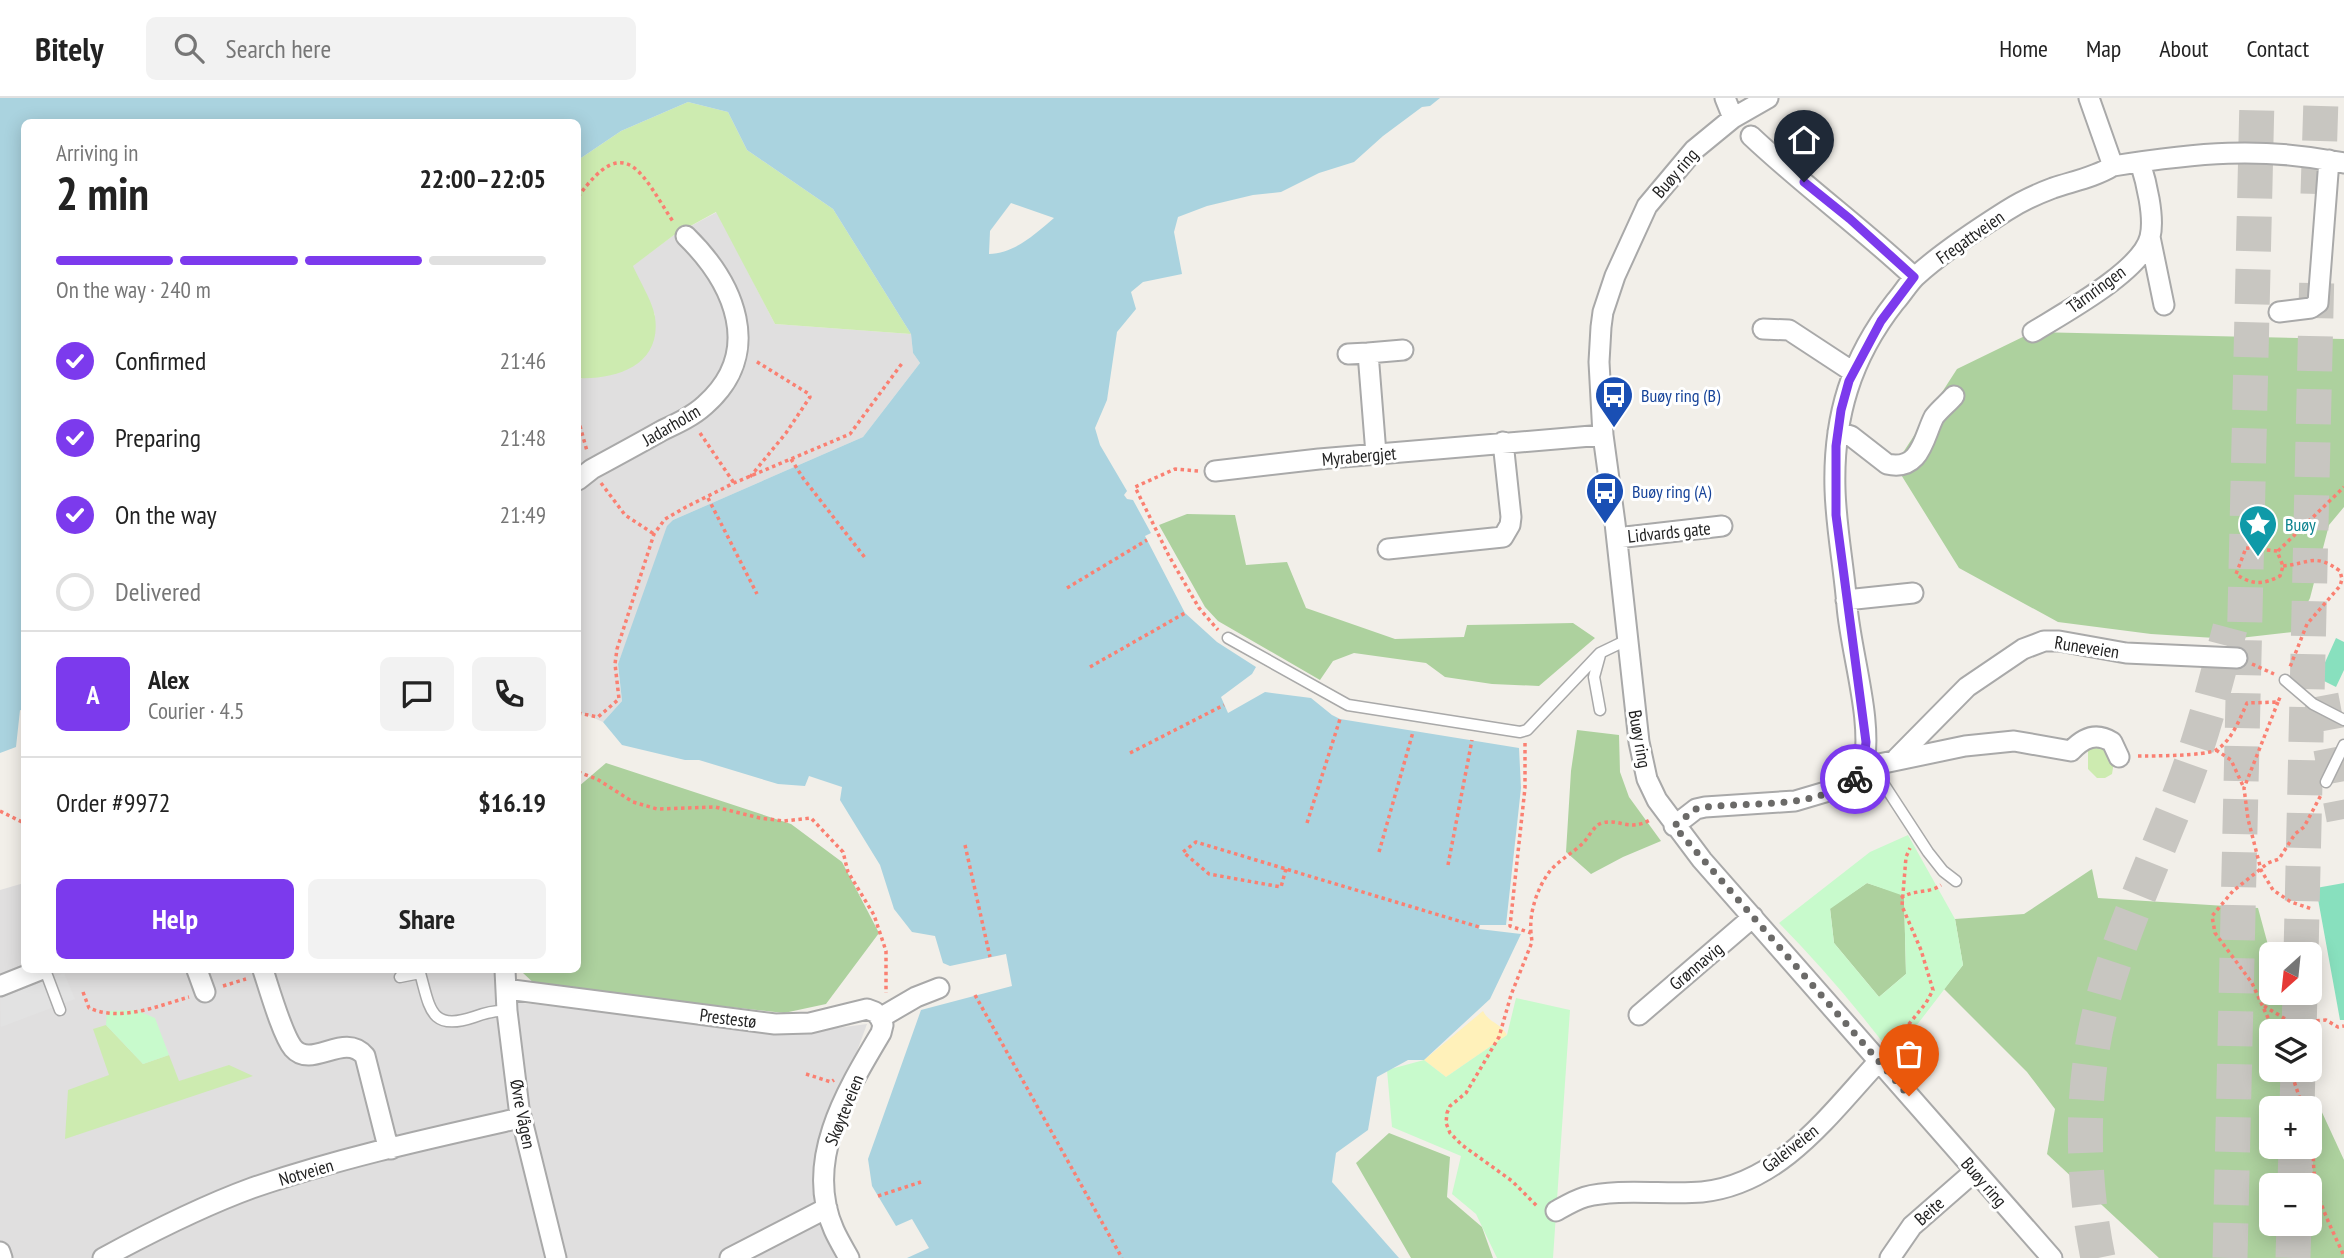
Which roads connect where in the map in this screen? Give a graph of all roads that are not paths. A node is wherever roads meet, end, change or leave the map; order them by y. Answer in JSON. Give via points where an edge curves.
{"nodes":[{"id":1,"x":1725,"y":98,"type":"edge"},
{"id":2,"x":1768,"y":98,"type":"edge"},
{"id":3,"x":2089,"y":98,"type":"edge"},
{"id":4,"x":1733,"y":118,"type":"junction"},
{"id":5,"x":1751,"y":136,"type":"dead end"},
{"id":6,"x":2140,"y":162,"type":"junction"},
{"id":7,"x":2337,"y":162,"type":"edge"},
{"id":8,"x":2113,"y":166,"type":"junction"},
{"id":9,"x":686,"y":236,"type":"road end"},
{"id":10,"x":2150,"y":237,"type":"junction"},
{"id":11,"x":1914,"y":277,"type":"junction"},
{"id":12,"x":2164,"y":305,"type":"dead end"},
{"id":13,"x":2279,"y":312,"type":"dead end"},
{"id":14,"x":1763,"y":329,"type":"dead end"},
{"id":15,"x":2033,"y":332,"type":"dead end"},
{"id":16,"x":1404,"y":350,"type":"dead end"},
{"id":17,"x":1853,"y":372,"type":"junction"},
{"id":18,"x":1954,"y":396,"type":"dead end"},
{"id":19,"x":1838,"y":432,"type":"junction"},
{"id":20,"x":1603,"y":435,"type":"junction"},
{"id":21,"x":1503,"y":442,"type":"junction"},
{"id":22,"x":1376,"y":454,"type":"junction"},
{"id":23,"x":1215,"y":471,"type":"road end"},
{"id":24,"x":581,"y":478,"type":"edge"},
{"id":25,"x":1722,"y":526,"type":"dead end"},
{"id":26,"x":1617,"y":538,"type":"junction"},
{"id":27,"x":1388,"y":549,"type":"dead end"},
{"id":28,"x":1913,"y":593,"type":"dead end"},
{"id":29,"x":1846,"y":600,"type":"junction"},
{"id":30,"x":1228,"y":638,"type":"road end"},
{"id":31,"x":1627,"y":640,"type":"junction"},
{"id":32,"x":1600,"y":653,"type":"junction"},
{"id":33,"x":2237,"y":658,"type":"road end"},
{"id":34,"x":2285,"y":680,"type":"road end"},
{"id":35,"x":1600,"y":710,"type":"dead end"},
{"id":36,"x":2344,"y":720,"type":"edge"},
{"id":37,"x":2344,"y":745,"type":"edge"},
{"id":38,"x":2119,"y":757,"type":"road end"},
{"id":39,"x":1897,"y":758,"type":"junction"},
{"id":40,"x":1863,"y":769,"type":"junction"},
{"id":41,"x":2326,"y":782,"type":"road end"},
{"id":42,"x":1674,"y":826,"type":"junction"},
{"id":43,"x":1956,"y":881,"type":"dead end"},
{"id":44,"x":1753,"y":917,"type":"junction"},
{"id":45,"x":35,"y":973,"type":"edge"},
{"id":46,"x":44,"y":973,"type":"edge"},
{"id":47,"x":198,"y":973,"type":"edge"},
{"id":48,"x":264,"y":973,"type":"edge"},
{"id":49,"x":416,"y":973,"type":"edge"},
{"id":50,"x":420,"y":973,"type":"edge"},
{"id":51,"x":400,"y":977,"type":"dead end"},
{"id":52,"x":506,"y":979,"type":"edge"},
{"id":53,"x":0,"y":986,"type":"edge"},
{"id":54,"x":939,"y":988,"type":"dead end"},
{"id":55,"x":205,"y":992,"type":"road end"},
{"id":56,"x":60,"y":1010,"type":"dead end"},
{"id":57,"x":507,"y":1011,"type":"junction"},
{"id":58,"x":1639,"y":1015,"type":"dead end"},
{"id":59,"x":880,"y":1018,"type":"junction"},
{"id":60,"x":1878,"y":1062,"type":"junction"},
{"id":61,"x":520,"y":1118,"type":"junction"},
{"id":62,"x":391,"y":1149,"type":"junction"},
{"id":63,"x":1975,"y":1171,"type":"junction"},
{"id":64,"x":827,"y":1208,"type":"junction"},
{"id":65,"x":1556,"y":1211,"type":"road end"},
{"id":66,"x":0,"y":1252,"type":"edge"},
{"id":67,"x":553,"y":1257,"type":"edge"},
{"id":68,"x":2,"y":1258,"type":"edge"},
{"id":69,"x":103,"y":1258,"type":"edge"},
{"id":70,"x":730,"y":1258,"type":"edge"},
{"id":71,"x":849,"y":1258,"type":"edge"},
{"id":72,"x":1890,"y":1258,"type":"edge"},
{"id":73,"x":2052,"y":1258,"type":"edge"}],
"edges":[{"from":1,"to":4,"type":"street"},
{"from":2,"to":4,"type":"street","name":"Buøy ring"},
{"from":3,"to":8,"type":"street"},
{"from":4,"to":20,"type":"street","name":"Buøy ring","via":[[1694,149],[1671,175],[1647,206],[1624,253],[1601,327]]},
{"from":5,"to":11,"type":"street"},
{"from":6,"to":7,"type":"street","name":"Fregattveien","via":[[2245,151]]},
{"from":6,"to":8,"type":"street","name":"Fregattveien"},
{"from":6,"to":10,"type":"street"},
{"from":7,"to":13,"type":"street","name":"Fregattveien","via":[[2318,303]]},
{"from":8,"to":11,"type":"street","name":"Fregattveien","via":[[2007,210]]},
{"from":9,"to":24,"type":"street","name":"Jadarholm","via":[[711,266],[733,305],[739,329],[727,378],[705,406]]},
{"from":10,"to":12,"type":"street"},
{"from":10,"to":15,"type":"street","name":"Tårnringen","via":[[2135,260],[2108,283]]},
{"from":11,"to":17,"type":"street","name":"Fregattveien","via":[[1881,321]]},
{"from":14,"to":17,"type":"street","via":[[1790,330]]},
{"from":16,"to":22,"type":"street","via":[[1358,354]]},
{"from":17,"to":19,"type":"street","name":"Fregattveien"},
{"from":18,"to":19,"type":"street","via":[[1935,417],[1924,446],[1900,464],[1887,464],[1851,436]]},
{"from":19,"to":29,"type":"street","name":"Fregattveien","via":[[1835,491]]},
{"from":20,"to":21,"type":"street","name":"Myrabergjet"},
{"from":20,"to":26,"type":"street","name":"Buøy ring"},
{"from":21,"to":22,"type":"street","name":"Myrabergjet"},
{"from":21,"to":27,"type":"street","via":[[1511,517],[1503,537]]},
{"from":22,"to":23,"type":"street","name":"Myrabergjet"},
{"from":25,"to":26,"type":"street","name":"Lidvards gate"},
{"from":26,"to":31,"type":"street","name":"Buøy ring"},
{"from":28,"to":29,"type":"street"},
{"from":29,"to":40,"type":"street","name":"Fregattveien","via":[[1865,731]]},
{"from":30,"to":32,"type":"lane","via":[[1349,705],[1507,732],[1527,730]]},
{"from":31,"to":32,"type":"lane"},
{"from":31,"to":42,"type":"street","name":"Buøy ring","via":[[1647,779]]},
{"from":32,"to":35,"type":"lane","via":[[1594,677]]},
{"from":33,"to":39,"type":"street","name":"Runeveien","via":[[2126,653],[2044,640],[1967,687]]},
{"from":34,"to":36,"type":"lane","via":[[2313,704]]},
{"from":37,"to":41,"type":"lane"},
{"from":38,"to":39,"type":"street","name":"Runeveien","via":[[2112,742],[2091,736],[2071,751],[2014,741]]},
{"from":39,"to":40,"type":"street","name":"Runeveien"},
{"from":40,"to":42,"type":"street","name":"Runeveien","via":[[1854,781],[1809,798],[1705,807]]},
{"from":40,"to":43,"type":"lane","via":[[1883,783],[1943,871]]},
{"from":42,"to":44,"type":"street","name":"Buøy ring"},
{"from":44,"to":58,"type":"street","name":"Grønnavig"},
{"from":44,"to":60,"type":"street","name":"Buøy ring"},
{"from":45,"to":53,"type":"street"},
{"from":46,"to":56,"type":"lane"},
{"from":47,"to":55,"type":"street"},
{"from":48,"to":62,"type":"street","via":[[294,1049],[312,1056],[350,1047],[365,1056]]},
{"from":49,"to":51,"type":"lane"},
{"from":50,"to":57,"type":"lane","via":[[429,1005],[440,1020],[451,1023]]},
{"from":52,"to":57,"type":"street","name":"Øvre Vågen"},
{"from":52,"to":59,"type":"street","name":"Prestestø","via":[[775,1024],[810,1023],[867,1009]]},
{"from":54,"to":59,"type":"street"},
{"from":57,"to":61,"type":"street","name":"Øvre Vågen"},
{"from":59,"to":64,"type":"street","name":"Skøyteveien","via":[[881,1033],[836,1118],[826,1154]]},
{"from":60,"to":63,"type":"street","name":"Buøy ring"},
{"from":60,"to":65,"type":"street","name":"Galeiveien","via":[[1800,1145],[1773,1166],[1731,1187],[1587,1197]]},
{"from":61,"to":62,"type":"street","name":"Notveien"},
{"from":61,"to":67,"type":"street","name":"Øvre Vågen"},
{"from":62,"to":69,"type":"street","name":"Notveien","via":[[228,1197]]},
{"from":63,"to":72,"type":"street","name":"Beite","via":[[1912,1226]]},
{"from":63,"to":73,"type":"street","name":"Buøy ring"},
{"from":64,"to":70,"type":"street"},
{"from":64,"to":71,"type":"street","name":"Skøyteveien"},
{"from":66,"to":68,"type":"street"}]}
